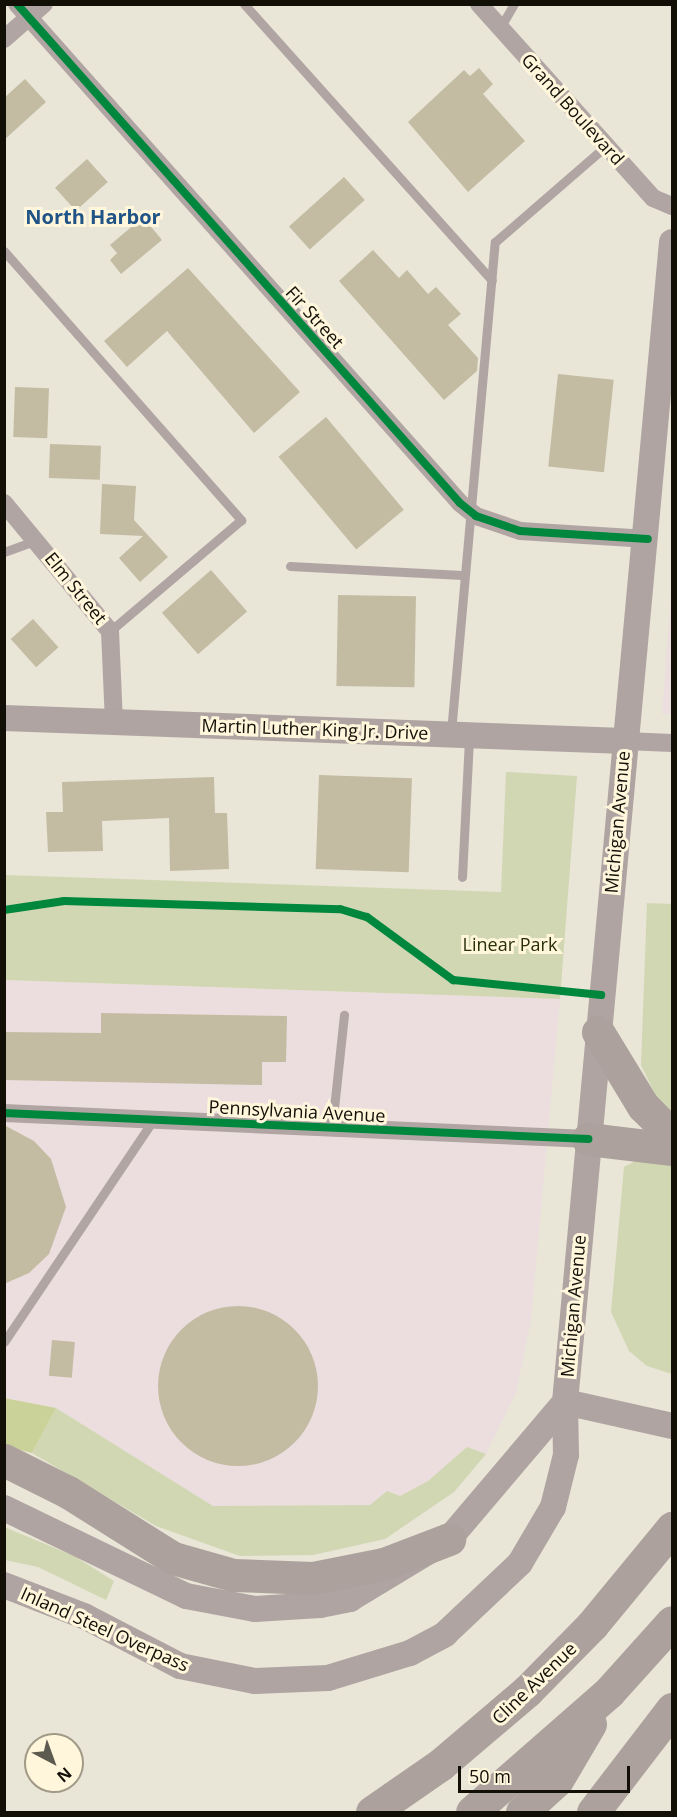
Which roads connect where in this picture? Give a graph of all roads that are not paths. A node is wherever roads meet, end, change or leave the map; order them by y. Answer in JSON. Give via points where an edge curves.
{"nodes":[{"id":1,"x":44,"y":4,"type":"edge"},
{"id":2,"x":244,"y":4,"type":"edge"},
{"id":3,"x":479,"y":4,"type":"edge"},
{"id":4,"x":514,"y":4,"type":"edge"},
{"id":5,"x":23,"y":11,"type":"edge"},
{"id":6,"x":500,"y":28,"type":"junction"},
{"id":7,"x":4,"y":39,"type":"edge"},
{"id":8,"x":606,"y":146,"type":"junction"},
{"id":9,"x":672,"y":206,"type":"edge"},
{"id":10,"x":672,"y":242,"type":"edge"},
{"id":11,"x":4,"y":251,"type":"edge"},
{"id":12,"x":492,"y":280,"type":"junction"},
{"id":13,"x":4,"y":503,"type":"edge"},
{"id":14,"x":472,"y":513,"type":"junction"},
{"id":15,"x":648,"y":539,"type":"junction"},
{"id":16,"x":37,"y":540,"type":"junction"},
{"id":17,"x":4,"y":552,"type":"edge"},
{"id":18,"x":290,"y":566,"type":"dead end"},
{"id":19,"x":462,"y":575,"type":"junction"},
{"id":20,"x":110,"y":631,"type":"junction"},
{"id":21,"x":4,"y":718,"type":"edge"},
{"id":22,"x":114,"y":724,"type":"junction"},
{"id":23,"x":460,"y":734,"type":"junction"},
{"id":24,"x":625,"y":741,"type":"junction"},
{"id":25,"x":672,"y":743,"type":"edge"},
{"id":26,"x":462,"y":878,"type":"dead end"},
{"id":27,"x":344,"y":1015,"type":"dead end"},
{"id":28,"x":598,"y":1032,"type":"junction"},
{"id":29,"x":4,"y":1113,"type":"edge"},
{"id":30,"x":154,"y":1119,"type":"junction"},
{"id":31,"x":332,"y":1127,"type":"junction"},
{"id":32,"x":672,"y":1136,"type":"edge"},
{"id":33,"x":588,"y":1139,"type":"junction"},
{"id":34,"x":672,"y":1149,"type":"edge"},
{"id":35,"x":4,"y":1341,"type":"edge"},
{"id":36,"x":565,"y":1402,"type":"junction"},
{"id":37,"x":672,"y":1426,"type":"edge"},
{"id":38,"x":4,"y":1460,"type":"edge"},
{"id":39,"x":4,"y":1508,"type":"edge"},
{"id":40,"x":671,"y":1530,"type":"edge"},
{"id":41,"x":449,"y":1539,"type":"junction"},
{"id":42,"x":4,"y":1585,"type":"edge"},
{"id":43,"x":672,"y":1622,"type":"edge"},
{"id":44,"x":609,"y":1692,"type":"junction"},
{"id":45,"x":672,"y":1709,"type":"edge"},
{"id":46,"x":372,"y":1812,"type":"edge"},
{"id":47,"x":472,"y":1812,"type":"edge"},
{"id":48,"x":522,"y":1812,"type":"edge"},
{"id":49,"x":593,"y":1812,"type":"edge"}],
"edges":[{"from":1,"to":5,"type":"street"},
{"from":2,"to":12,"type":"lane"},
{"from":3,"to":6,"type":"street","name":"Grand Boulevard"},
{"from":4,"to":6,"type":"lane"},
{"from":5,"to":7,"type":"street"},
{"from":5,"to":14,"type":"street","name":"Fir Street"},
{"from":6,"to":8,"type":"street","name":"Grand Boulevard"},
{"from":8,"to":9,"type":"street","name":"Grand Boulevard","via":[[653,198]]},
{"from":8,"to":12,"type":"lane","via":[[495,242]]},
{"from":10,"to":15,"type":"main road","name":"Michigan Avenue"},
{"from":11,"to":20,"type":"lane","via":[[241,520]]},
{"from":12,"to":14,"type":"lane"},
{"from":13,"to":16,"type":"street","name":"Elm Street"},
{"from":14,"to":15,"type":"street","name":"Fir Street","via":[[520,531]]},
{"from":14,"to":19,"type":"lane"},
{"from":15,"to":24,"type":"main road","name":"Michigan Avenue"},
{"from":16,"to":17,"type":"lane"},
{"from":16,"to":20,"type":"street","name":"Elm Street"},
{"from":18,"to":19,"type":"lane"},
{"from":19,"to":23,"type":"lane"},
{"from":20,"to":22,"type":"street","name":"Elm Street"},
{"from":21,"to":22,"type":"main road","name":"Martin Luther King Jr. Drive"},
{"from":22,"to":23,"type":"main road","name":"Martin Luther King Jr. Drive"},
{"from":23,"to":24,"type":"main road","name":"Martin Luther King Jr. Drive"},
{"from":23,"to":26,"type":"lane"},
{"from":24,"to":25,"type":"street"},
{"from":24,"to":28,"type":"main road","name":"Michigan Avenue"},
{"from":27,"to":31,"type":"lane"},
{"from":28,"to":32,"type":"highway","via":[[643,1106]]},
{"from":28,"to":33,"type":"main road","name":"Michigan Avenue"},
{"from":29,"to":30,"type":"street","name":"Pennsylvania Avenue"},
{"from":30,"to":31,"type":"street","name":"Pennsylvania Avenue"},
{"from":30,"to":35,"type":"lane"},
{"from":31,"to":33,"type":"street","name":"Pennsylvania Avenue"},
{"from":33,"to":34,"type":"highway"},
{"from":33,"to":36,"type":"main road","name":"Michigan Avenue"},
{"from":36,"to":37,"type":"main road"},
{"from":36,"to":41,"type":"main road"},
{"from":36,"to":42,"type":"main road","name":"Inland Steel Overpass","via":[[566,1455],[553,1507],[520,1563],[445,1634],[369,1668],[296,1682],[223,1677],[180,1666],[84,1616]]},
{"from":38,"to":41,"type":"highway","via":[[68,1492],[172,1558],[233,1575],[313,1578],[384,1564]]},
{"from":39,"to":41,"type":"main road","via":[[39,1521],[145,1580],[186,1596],[255,1609],[350,1599]]},
{"from":40,"to":46,"type":"highway","name":"Cline Avenue","via":[[592,1625],[526,1691],[440,1765]]},
{"from":43,"to":44,"type":"highway"},
{"from":44,"to":47,"type":"highway"},
{"from":44,"to":48,"type":"highway","via":[[557,1780]]},
{"from":45,"to":49,"type":"highway"}]}
